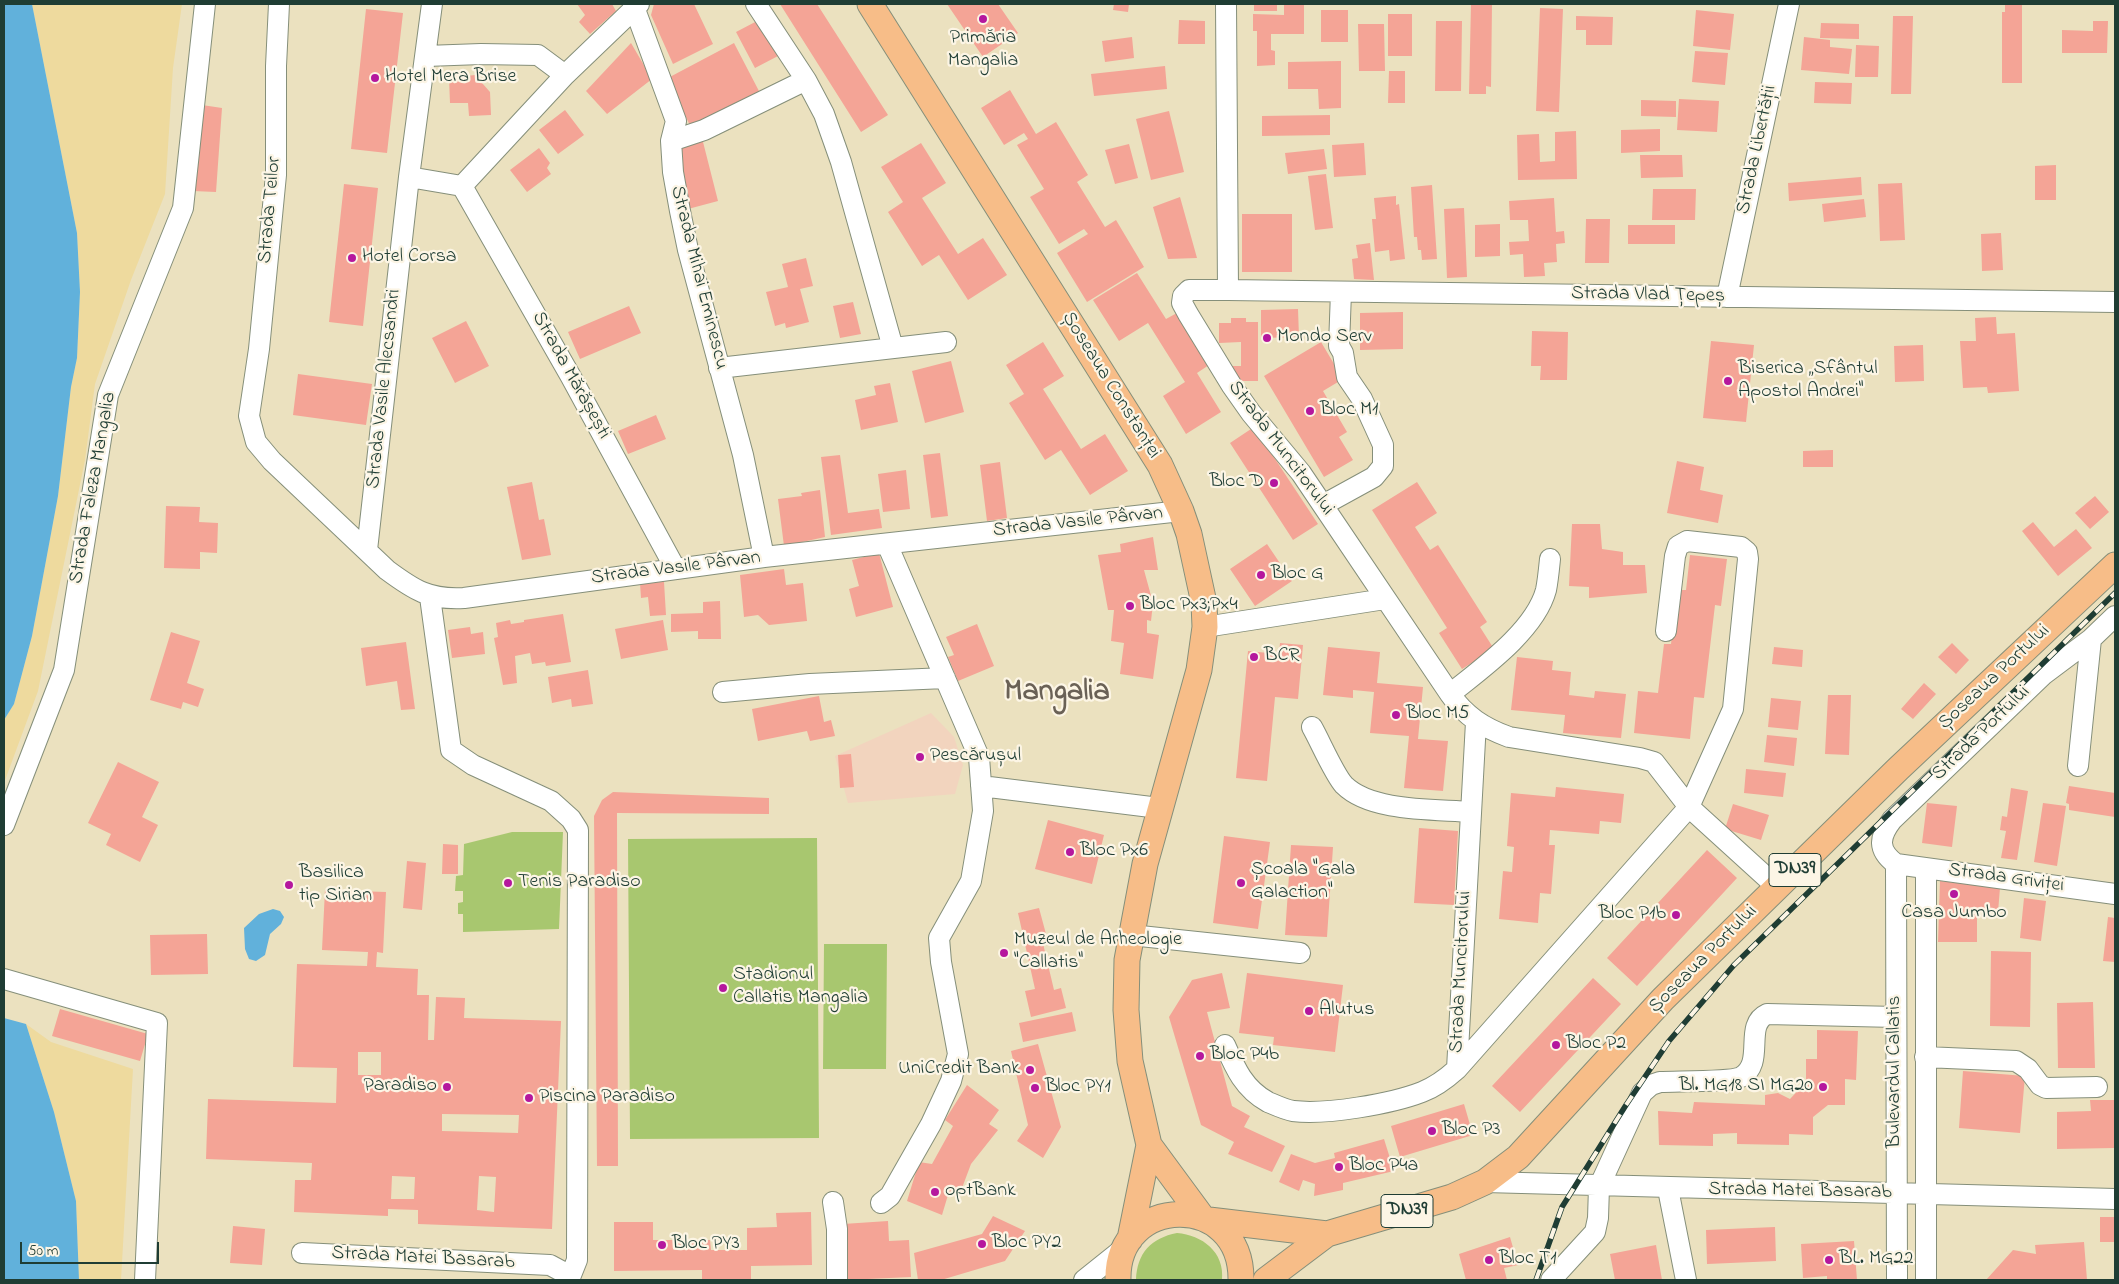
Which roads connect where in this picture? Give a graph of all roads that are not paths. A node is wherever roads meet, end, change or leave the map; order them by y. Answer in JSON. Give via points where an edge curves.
{"nodes":[{"id":1,"x":204,"y":4,"type":"edge"},
{"id":2,"x":279,"y":4,"type":"edge"},
{"id":3,"x":432,"y":4,"type":"edge"},
{"id":4,"x":756,"y":4,"type":"edge"},
{"id":5,"x":870,"y":4,"type":"edge"},
{"id":6,"x":1226,"y":4,"type":"edge"},
{"id":7,"x":1789,"y":4,"type":"edge"},
{"id":8,"x":635,"y":5,"type":"edge"},
{"id":9,"x":426,"y":56,"type":"junction"},
{"id":10,"x":565,"y":75,"type":"junction"},
{"id":11,"x":806,"y":80,"type":"junction"},
{"id":12,"x":671,"y":141,"type":"junction"},
{"id":13,"x":409,"y":177,"type":"junction"},
{"id":14,"x":462,"y":186,"type":"junction"},
{"id":15,"x":1228,"y":290,"type":"junction"},
{"id":16,"x":1341,"y":292,"type":"junction"},
{"id":17,"x":1183,"y":296,"type":"joint"},
{"id":18,"x":1727,"y":297,"type":"junction"},
{"id":19,"x":2115,"y":302,"type":"edge"},
{"id":20,"x":946,"y":342,"type":"dead end"},
{"id":21,"x":893,"y":348,"type":"junction"},
{"id":22,"x":719,"y":368,"type":"junction"},
{"id":23,"x":249,"y":416,"type":"joint"},
{"id":24,"x":1323,"y":505,"type":"junction"},
{"id":25,"x":1181,"y":511,"type":"junction"},
{"id":26,"x":886,"y":544,"type":"junction"},
{"id":27,"x":367,"y":550,"type":"junction"},
{"id":28,"x":764,"y":557,"type":"junction"},
{"id":29,"x":1550,"y":559,"type":"dead end"},
{"id":30,"x":2115,"y":565,"type":"edge"},
{"id":31,"x":676,"y":568,"type":"junction"},
{"id":32,"x":430,"y":597,"type":"junction"},
{"id":33,"x":1385,"y":600,"type":"junction"},
{"id":34,"x":2115,"y":616,"type":"edge"},
{"id":35,"x":1204,"y":627,"type":"junction"},
{"id":36,"x":1666,"y":631,"type":"dead end"},
{"id":37,"x":2090,"y":639,"type":"junction"},
{"id":38,"x":945,"y":678,"type":"junction"},
{"id":39,"x":723,"y":692,"type":"dead end"},
{"id":40,"x":1450,"y":694,"type":"junction"},
{"id":41,"x":1476,"y":722,"type":"junction"},
{"id":42,"x":1312,"y":727,"type":"dead end"},
{"id":43,"x":2078,"y":766,"type":"dead end"},
{"id":44,"x":981,"y":786,"type":"junction"},
{"id":45,"x":1689,"y":807,"type":"junction"},
{"id":46,"x":1159,"y":808,"type":"junction"},
{"id":47,"x":1471,"y":812,"type":"junction"},
{"id":48,"x":4,"y":826,"type":"edge"},
{"id":49,"x":1896,"y":864,"type":"junction"},
{"id":50,"x":1926,"y":868,"type":"junction"},
{"id":51,"x":1777,"y":887,"type":"junction"},
{"id":52,"x":2115,"y":894,"type":"edge"},
{"id":53,"x":1131,"y":935,"type":"junction"},
{"id":54,"x":1300,"y":953,"type":"dead end"},
{"id":55,"x":4,"y":979,"type":"edge"},
{"id":56,"x":1896,"y":1017,"type":"junction"},
{"id":57,"x":1225,"y":1045,"type":"dead end"},
{"id":58,"x":1925,"y":1057,"type":"junction"},
{"id":59,"x":1457,"y":1069,"type":"junction"},
{"id":60,"x":2097,"y":1088,"type":"dead end"},
{"id":61,"x":1149,"y":1145,"type":"junction"},
{"id":62,"x":1485,"y":1182,"type":"junction"},
{"id":63,"x":1599,"y":1186,"type":"junction"},
{"id":64,"x":1668,"y":1189,"type":"junction"},
{"id":65,"x":1897,"y":1194,"type":"junction"},
{"id":66,"x":1925,"y":1194,"type":"junction"},
{"id":67,"x":2115,"y":1199,"type":"edge"},
{"id":68,"x":833,"y":1202,"type":"dead end"},
{"id":69,"x":881,"y":1204,"type":"dead end"},
{"id":70,"x":1205,"y":1219,"type":"junction"},
{"id":71,"x":1327,"y":1234,"type":"junction"},
{"id":72,"x":1127,"y":1244,"type":"junction"},
{"id":73,"x":302,"y":1254,"type":"dead end"},
{"id":74,"x":145,"y":1280,"type":"edge"},
{"id":75,"x":569,"y":1280,"type":"edge"},
{"id":76,"x":837,"y":1280,"type":"edge"},
{"id":77,"x":1084,"y":1280,"type":"edge"},
{"id":78,"x":1118,"y":1280,"type":"edge"},
{"id":79,"x":1242,"y":1280,"type":"edge"},
{"id":80,"x":1266,"y":1280,"type":"edge"},
{"id":81,"x":1551,"y":1280,"type":"edge"},
{"id":82,"x":1686,"y":1280,"type":"edge"},
{"id":83,"x":1897,"y":1280,"type":"edge"},
{"id":84,"x":1926,"y":1280,"type":"edge"}],
"edges":[{"from":1,"to":48,"type":"street","name":"Strada Faleza Mangalia","via":[[183,208],[108,394],[64,670]]},
{"from":2,"to":23,"type":"street","name":"Strada Teilor","via":[[276,175]]},
{"from":3,"to":9,"type":"street","name":"Strada Vasile Alecsandri"},
{"from":4,"to":11,"type":"street"},
{"from":5,"to":25,"type":"main road","name":"Șoseaua Constanței","via":[[1160,465]]},
{"from":6,"to":15,"type":"street"},
{"from":7,"to":18,"type":"street","name":"Strada Libertății"},
{"from":8,"to":10,"type":"street"},
{"from":8,"to":12,"type":"street","name":"Strada Mihai Eminescu","via":[[676,121]]},
{"from":9,"to":10,"type":"street","via":[[538,55]]},
{"from":9,"to":13,"type":"street","name":"Strada Vasile Alecsandri"},
{"from":10,"to":14,"type":"street"},
{"from":11,"to":12,"type":"street","via":[[704,130]]},
{"from":11,"to":21,"type":"street","via":[[834,142]]},
{"from":12,"to":22,"type":"street","name":"Strada Mihai Eminescu","via":[[673,172],[685,234]]},
{"from":13,"to":14,"type":"street"},
{"from":13,"to":27,"type":"street","name":"Strada Vasile Alecsandri"},
{"from":14,"to":31,"type":"street","name":"Strada Mărășești","via":[[572,377]]},
{"from":15,"to":16,"type":"street","name":"Strada Vlad Țepeș"},
{"from":15,"to":17,"type":"street","name":"Strada Vlad Țepeș","via":[[1189,290]]},
{"from":16,"to":18,"type":"street","name":"Strada Vlad Țepeș"},
{"from":16,"to":24,"type":"street","via":[[1339,346],[1346,377],[1362,399],[1383,445],[1383,466],[1374,477]]},
{"from":17,"to":24,"type":"street","name":"Strada Muncitorului","via":[[1182,303],[1232,386],[1302,473]]},
{"from":18,"to":19,"type":"street","name":"Strada Vlad Țepeș"},
{"from":20,"to":21,"type":"street"},
{"from":21,"to":22,"type":"street"},
{"from":22,"to":28,"type":"street","name":"Strada Mihai Eminescu"},
{"from":23,"to":27,"type":"street","name":"Strada Vasile Pârvan","via":[[256,442],[272,461]]},
{"from":24,"to":33,"type":"street","name":"Strada Muncitorului"},
{"from":25,"to":26,"type":"street","name":"Strada Vasile Pârvan"},
{"from":25,"to":35,"type":"main road","name":"Șoseaua Constanței","via":[[1196,562],[1204,603]]},
{"from":26,"to":28,"type":"street","name":"Strada Vasile Pârvan"},
{"from":26,"to":38,"type":"street"},
{"from":27,"to":32,"type":"street","name":"Strada Vasile Pârvan","via":[[408,586]]},
{"from":28,"to":31,"type":"street","name":"Strada Vasile Pârvan"},
{"from":29,"to":40,"type":"street","via":[[1546,591],[1532,617],[1506,647]]},
{"from":30,"to":51,"type":"main road","name":"Șoseaua Portului","number":"DN39"},
{"from":31,"to":32,"type":"street","name":"Strada Vasile Pârvan","via":[[464,598]]},
{"from":32,"to":75,"type":"street","via":[[451,750],[473,765],[552,801],[578,830],[576,1260]]},
{"from":33,"to":35,"type":"street"},
{"from":33,"to":40,"type":"street","name":"Strada Muncitorului"},
{"from":34,"to":37,"type":"street","name":"Strada Portului"},
{"from":35,"to":46,"type":"main road","name":"Șoseaua Constanței","via":[[1199,670]]},
{"from":36,"to":45,"type":"street","via":[[1674,556],[1678,546],[1687,541],[1741,547],[1747,552],[1732,709]]},
{"from":37,"to":43,"type":"street"},
{"from":37,"to":49,"type":"street","name":"Strada Portului","via":[[2043,675],[1892,820],[1883,831],[1881,841],[1882,851]]},
{"from":38,"to":39,"type":"street","via":[[810,684]]},
{"from":38,"to":44,"type":"street","via":[[979,757]]},
{"from":40,"to":41,"type":"street","name":"Strada Muncitorului"},
{"from":41,"to":45,"type":"street","name":"Strada Muncitorului","via":[[1509,737],[1654,762]]},
{"from":41,"to":47,"type":"street","name":"Strada Muncitorului"},
{"from":42,"to":47,"type":"street","via":[[1343,784],[1360,796],[1389,806]]},
{"from":44,"to":46,"type":"street"},
{"from":44,"to":69,"type":"street","via":[[983,811],[971,881],[939,938],[958,1054],[951,1080],[931,1124],[890,1196]]},
{"from":45,"to":51,"type":"street","name":"Strada Muncitorului"},
{"from":45,"to":59,"type":"street"},
{"from":46,"to":53,"type":"main road","name":"Șoseaua Constanței","via":[[1144,864]]},
{"from":47,"to":59,"type":"street","name":"Strada Muncitorului"},
{"from":49,"to":50,"type":"street","name":"Strada Griviței"},
{"from":49,"to":56,"type":"street","name":"Bulevardul Callatis"},
{"from":50,"to":52,"type":"street","name":"Strada Griviței"},
{"from":50,"to":58,"type":"street","name":"Bulevardul Callatis"},
{"from":51,"to":62,"type":"main road","name":"Șoseaua Portului","number":"DN39","via":[[1663,999],[1518,1157]]},
{"from":53,"to":54,"type":"street"},
{"from":53,"to":61,"type":"main road","name":"Șoseaua Constanței","via":[[1126,976],[1130,1060]]},
{"from":55,"to":74,"type":"street","via":[[157,1023]]},
{"from":56,"to":63,"type":"street","via":[[1761,1016],[1757,1024],[1754,1059],[1750,1070],[1739,1078],[1660,1082],[1642,1093]]},
{"from":56,"to":65,"type":"street","name":"Bulevardul Callatis"},
{"from":57,"to":59,"type":"street","name":"Strada Muncitorului","via":[[1239,1076],[1250,1088],[1267,1101],[1292,1111],[1336,1110],[1399,1099],[1424,1092]]},
{"from":58,"to":60,"type":"street","via":[[2016,1061],[2046,1088]]},
{"from":58,"to":66,"type":"street","name":"Bulevardul Callatis"},
{"from":61,"to":70,"type":"main road","name":"Șoseaua Constanței"},
{"from":61,"to":72,"type":"main road","name":"Șoseaua Constanței"},
{"from":62,"to":63,"type":"street","name":"Strada Matei Basarab"},
{"from":62,"to":71,"type":"main road","name":"Șoseaua Portului","number":"DN39","via":[[1452,1197]]},
{"from":63,"to":64,"type":"street","name":"Strada Matei Basarab"},
{"from":63,"to":81,"type":"street","via":[[1594,1232]]},
{"from":64,"to":65,"type":"street","name":"Strada Matei Basarab"},
{"from":64,"to":82,"type":"street"},
{"from":65,"to":66,"type":"street","name":"Strada Matei Basarab"},
{"from":65,"to":83,"type":"street","name":"Bulevardul Callatis"},
{"from":66,"to":67,"type":"street","name":"Strada Matei Basarab"},
{"from":66,"to":84,"type":"street","name":"Bulevardul Callatis"},
{"from":68,"to":76,"type":"street","via":[[837,1229]]},
{"from":70,"to":71,"type":"main road","name":"Șoseaua Portului"},
{"from":70,"to":72,"type":"main road","name":"Șoseaua Portului","via":[[1186,1214],[1154,1219],[1141,1227]]},
{"from":70,"to":79,"type":"main road","name":"Șoseaua Constanței","via":[[1224,1232],[1236,1247],[1242,1266]]},
{"from":71,"to":80,"type":"main road","name":"Șoseaua Portului"},
{"from":72,"to":77,"type":"street"},
{"from":72,"to":78,"type":"main road","name":"Șoseaua Constanței","via":[[1118,1268]]},
{"from":73,"to":75,"type":"street","name":"Strada Matei Basarab","via":[[550,1265],[563,1272]]}]}
